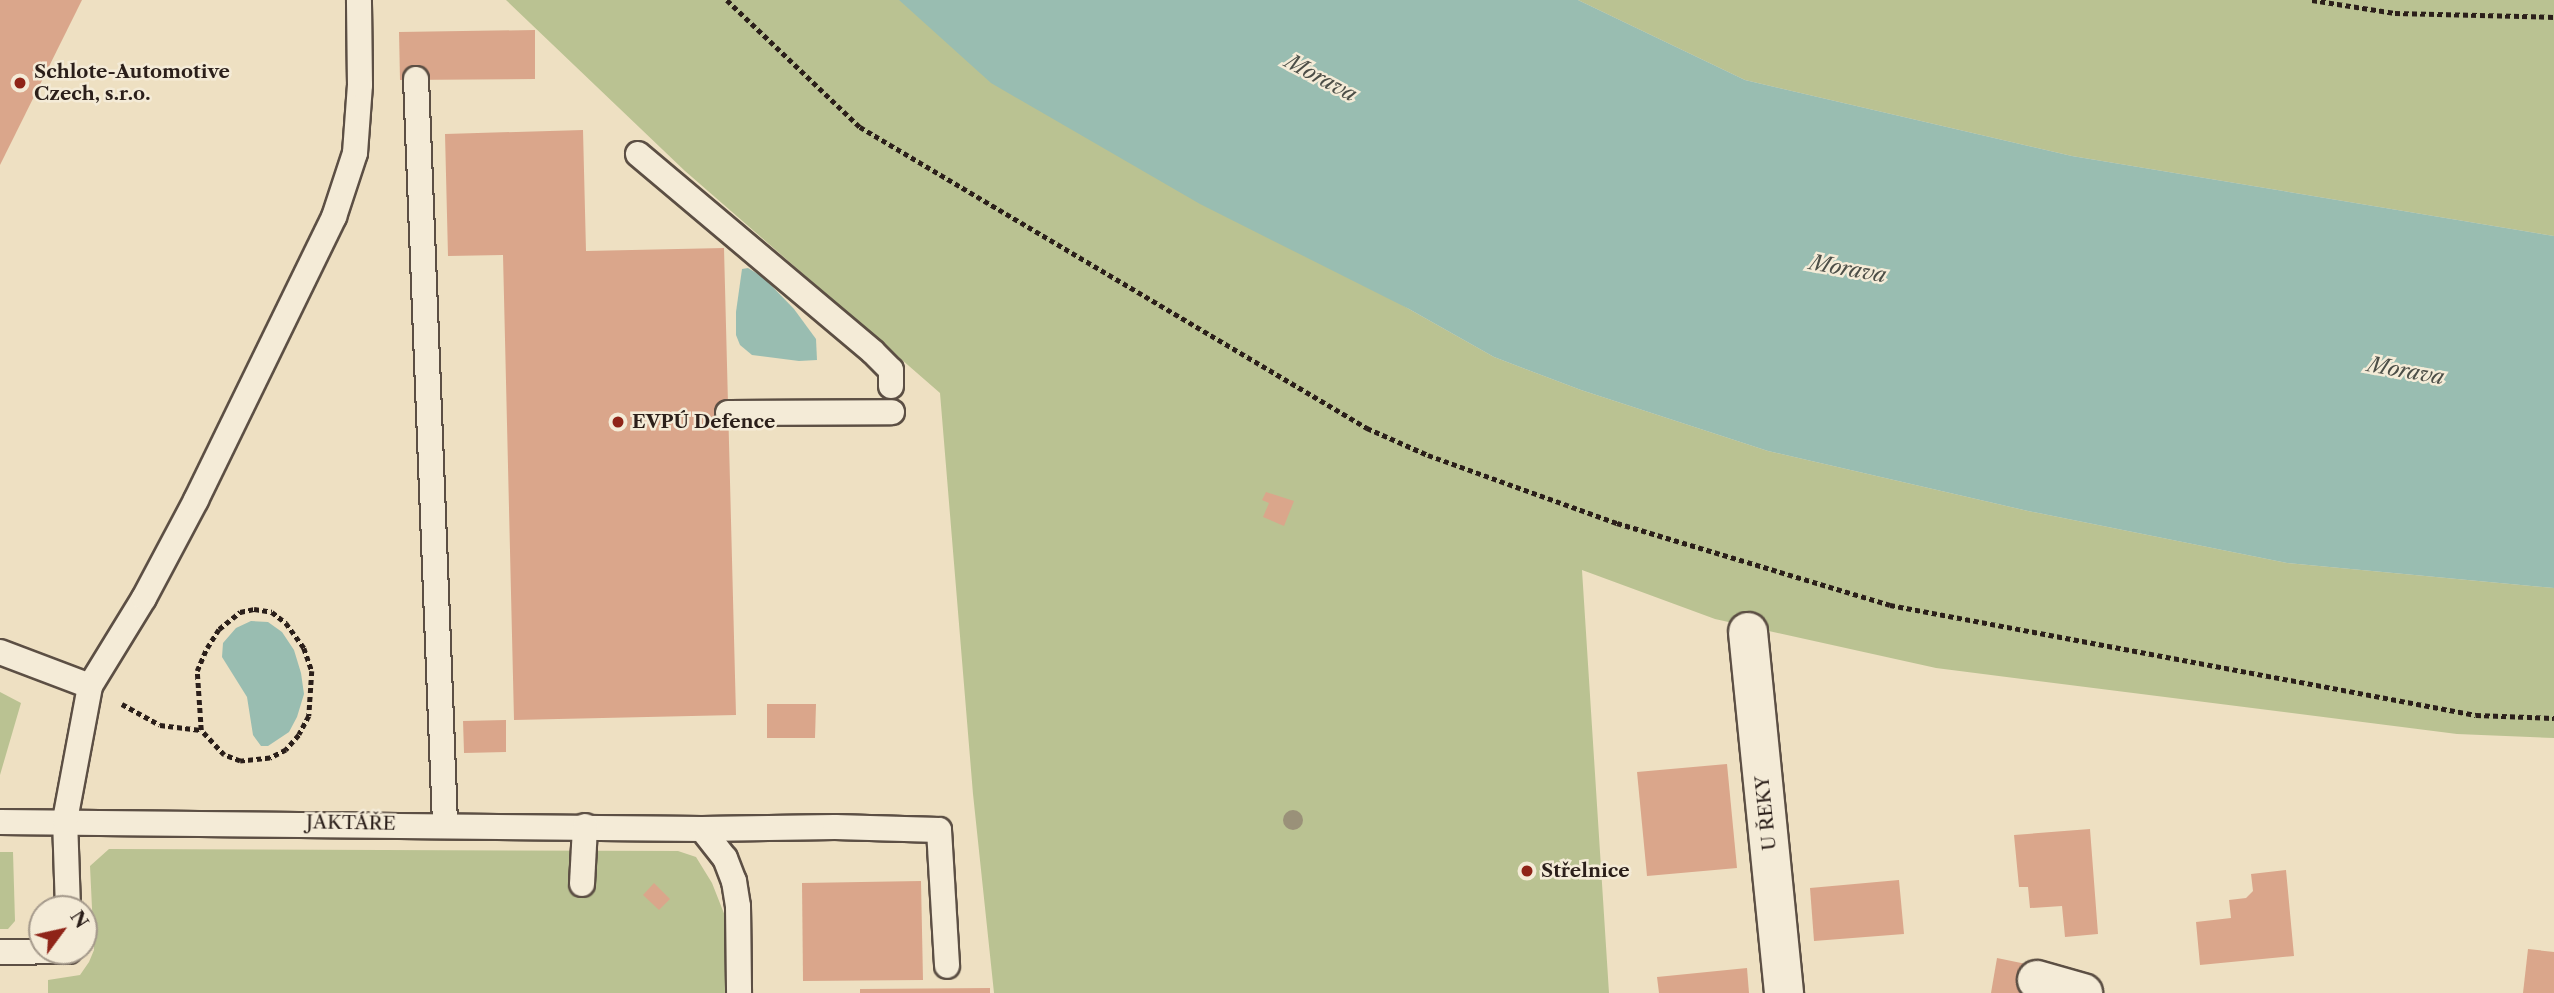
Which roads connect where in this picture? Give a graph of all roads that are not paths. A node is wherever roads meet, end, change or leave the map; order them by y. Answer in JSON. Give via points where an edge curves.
{"nodes":[{"id":1,"x":359,"y":0,"type":"edge"},
{"id":2,"x":416,"y":79,"type":"dead end"},
{"id":3,"x":638,"y":154,"type":"dead end"},
{"id":4,"x":891,"y":386,"type":"dead end"},
{"id":5,"x":892,"y":412,"type":"dead end"},
{"id":6,"x":728,"y":413,"type":"dead end"},
{"id":7,"x":1748,"y":632,"type":"dead end"},
{"id":8,"x":0,"y":652,"type":"edge"},
{"id":9,"x":90,"y":686,"type":"junction"},
{"id":10,"x":65,"y":820,"type":"junction"},
{"id":11,"x":0,"y":822,"type":"edge"},
{"id":12,"x":445,"y":824,"type":"junction"},
{"id":13,"x":584,"y":826,"type":"junction"},
{"id":14,"x":702,"y":829,"type":"junction"},
{"id":15,"x":582,"y":884,"type":"dead end"},
{"id":16,"x":68,"y":895,"type":"edge"},
{"id":17,"x":0,"y":952,"type":"edge"},
{"id":18,"x":28,"y":952,"type":"edge"},
{"id":19,"x":947,"y":966,"type":"dead end"},
{"id":20,"x":2037,"y":980,"type":"dead end"},
{"id":21,"x":739,"y":993,"type":"edge"},
{"id":22,"x":1784,"y":993,"type":"edge"},
{"id":23,"x":2082,"y":993,"type":"edge"}],
"edges":[{"from":1,"to":9,"type":"lane","via":[[355,153],[334,217],[196,500]]},
{"from":2,"to":12,"type":"lane"},
{"from":3,"to":4,"type":"lane","via":[[873,352],[891,370]]},
{"from":5,"to":6,"type":"lane"},
{"from":7,"to":22,"type":"street","name":"U ŘEKY"},
{"from":8,"to":9,"type":"lane"},
{"from":9,"to":10,"type":"lane"},
{"from":10,"to":11,"type":"lane","name":"JAKTÁŘE"},
{"from":10,"to":12,"type":"lane","name":"JAKTÁŘE"},
{"from":10,"to":16,"type":"lane"},
{"from":12,"to":13,"type":"lane","name":"JAKTÁŘE"},
{"from":13,"to":14,"type":"lane","name":"JAKTÁŘE"},
{"from":13,"to":15,"type":"lane"},
{"from":14,"to":19,"type":"lane","name":"JAKTÁŘE","via":[[939,830]]},
{"from":14,"to":21,"type":"lane","via":[[724,858],[734,881]]},
{"from":17,"to":18,"type":"lane"},
{"from":20,"to":23,"type":"street"}]}
